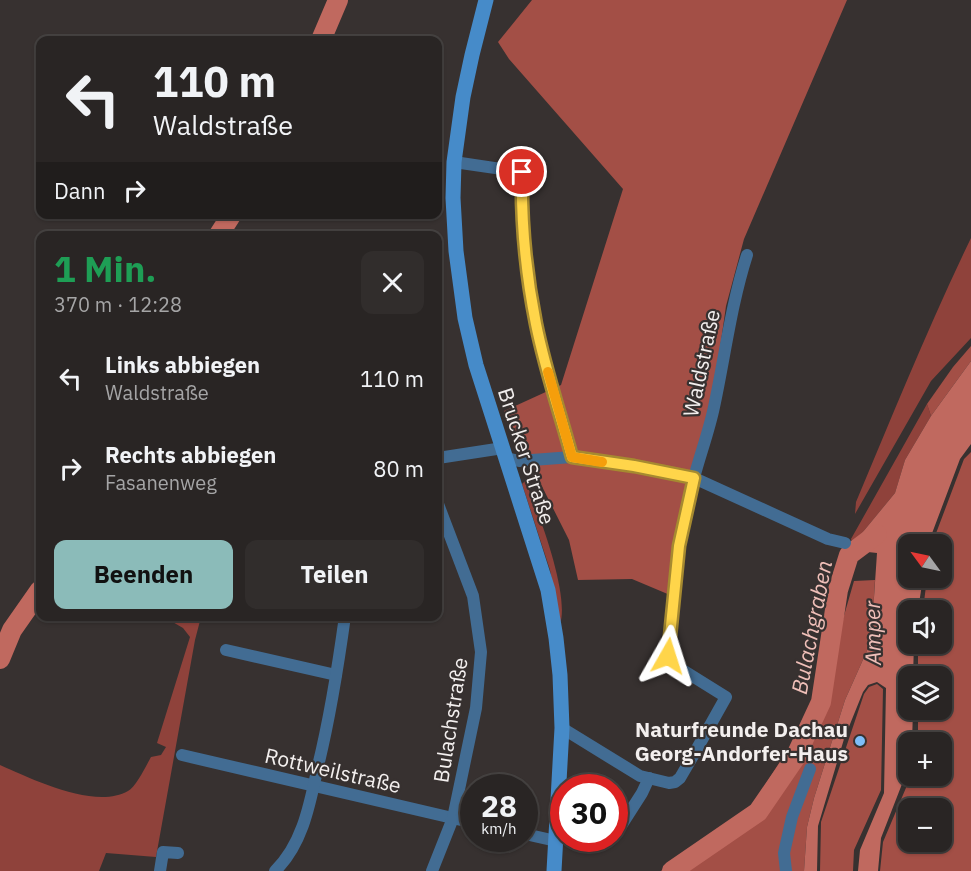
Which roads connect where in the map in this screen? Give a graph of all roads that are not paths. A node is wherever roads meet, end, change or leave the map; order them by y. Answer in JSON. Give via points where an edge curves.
{"nodes":[{"id":1,"x":486,"y":0,"type":"edge"},
{"id":2,"x":454,"y":162,"type":"junction"},
{"id":3,"x":747,"y":255,"type":"dead end"},
{"id":4,"x":505,"y":453,"type":"junction"},
{"id":5,"x":572,"y":457,"type":"junction"},
{"id":6,"x":442,"y":458,"type":"edge"},
{"id":7,"x":694,"y":478,"type":"junction"},
{"id":8,"x":442,"y":515,"type":"edge"},
{"id":9,"x":845,"y":543,"type":"dead end"},
{"id":10,"x":344,"y":621,"type":"edge"},
{"id":11,"x":226,"y":650,"type":"dead end"},
{"id":12,"x":336,"y":675,"type":"junction"},
{"id":13,"x":562,"y":728,"type":"junction"},
{"id":14,"x":182,"y":755,"type":"dead end"},
{"id":15,"x":810,"y":769,"type":"dead end"},
{"id":16,"x":560,"y":774,"type":"edge"},
{"id":17,"x":649,"y":778,"type":"junction"},
{"id":18,"x":314,"y":786,"type":"junction"},
{"id":19,"x":628,"y":815,"type":"edge"},
{"id":20,"x":453,"y":818,"type":"junction"},
{"id":21,"x":460,"y":820,"type":"edge"},
{"id":22,"x":555,"y":852,"type":"edge"},
{"id":23,"x":178,"y":853,"type":"dead end"},
{"id":24,"x":160,"y":871,"type":"edge"},
{"id":25,"x":275,"y":871,"type":"edge"},
{"id":26,"x":432,"y":871,"type":"edge"},
{"id":27,"x":554,"y":871,"type":"edge"},
{"id":28,"x":786,"y":871,"type":"edge"}],
"edges":[{"from":1,"to":2,"type":"main road","name":"Brucker Straße","via":[[472,55]]},
{"from":2,"to":4,"type":"main road","name":"Brucker Straße","via":[[456,251],[465,318]]},
{"from":2,"to":5,"type":"street","via":[[522,172],[528,282]]},
{"from":3,"to":7,"type":"street","name":"Waldstraße","via":[[729,322],[714,409]]},
{"from":4,"to":5,"type":"street","via":[[519,461]]},
{"from":4,"to":6,"type":"street"},
{"from":4,"to":13,"type":"main road","name":"Brucker Straße","via":[[548,590],[559,662]]},
{"from":5,"to":7,"type":"street"},
{"from":7,"to":9,"type":"street","via":[[828,539]]},
{"from":7,"to":17,"type":"street","name":"Waldstraße","via":[[679,546],[668,656],[673,664],[726,697],[680,778],[669,783]]},
{"from":8,"to":20,"type":"street","name":"Bulachstraße","via":[[473,596],[481,652],[476,708]]},
{"from":10,"to":12,"type":"street"},
{"from":11,"to":12,"type":"street"},
{"from":12,"to":18,"type":"street"},
{"from":13,"to":16,"type":"main road","name":"Brucker Straße"},
{"from":13,"to":17,"type":"street"},
{"from":14,"to":18,"type":"street","name":"Rottweilstraße"},
{"from":15,"to":28,"type":"street","via":[[792,817],[784,853]]},
{"from":17,"to":19,"type":"street"},
{"from":18,"to":20,"type":"street","name":"Rottweilstraße"},
{"from":18,"to":25,"type":"street","via":[[302,831],[285,862]]},
{"from":20,"to":21,"type":"street","name":"Rottweilstraße"},
{"from":20,"to":26,"type":"street","name":"Bulachstraße"},
{"from":22,"to":27,"type":"main road","name":"Brucker Straße"},
{"from":23,"to":24,"type":"street","via":[[163,852]]}]}
